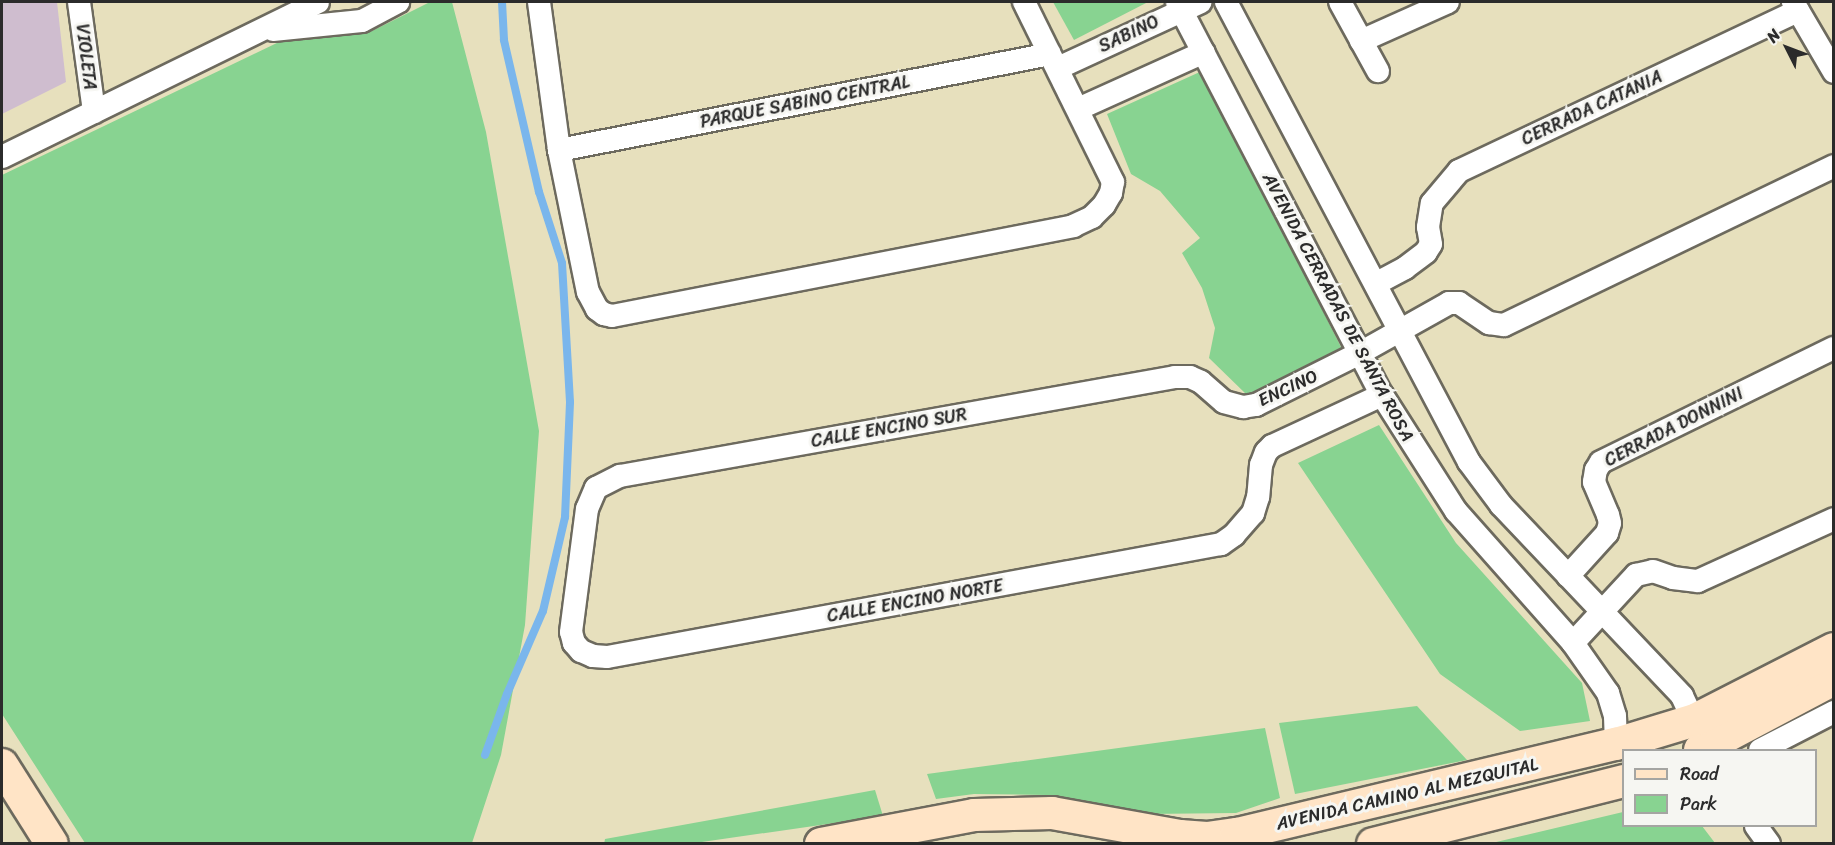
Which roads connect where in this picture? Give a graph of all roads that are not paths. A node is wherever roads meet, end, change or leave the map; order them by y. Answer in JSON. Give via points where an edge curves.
{"nodes":[{"id":1,"x":79,"y":2,"type":"edge"},
{"id":2,"x":318,"y":2,"type":"edge"},
{"id":3,"x":398,"y":2,"type":"edge"},
{"id":4,"x":539,"y":2,"type":"edge"},
{"id":5,"x":1024,"y":2,"type":"edge"},
{"id":6,"x":1226,"y":2,"type":"edge"},
{"id":7,"x":1340,"y":2,"type":"edge"},
{"id":8,"x":1448,"y":2,"type":"edge"},
{"id":9,"x":1186,"y":5,"type":"edge"},
{"id":10,"x":1796,"y":6,"type":"edge"},
{"id":11,"x":256,"y":32,"type":"junction"},
{"id":12,"x":1361,"y":41,"type":"junction"},
{"id":13,"x":1204,"y":52,"type":"junction"},
{"id":14,"x":1054,"y":61,"type":"junction"},
{"id":15,"x":1378,"y":71,"type":"dead end"},
{"id":16,"x":1833,"y":72,"type":"edge"},
{"id":17,"x":1078,"y":108,"type":"junction"},
{"id":18,"x":94,"y":112,"type":"junction"},
{"id":19,"x":559,"y":150,"type":"junction"},
{"id":20,"x":2,"y":156,"type":"edge"},
{"id":21,"x":1833,"y":166,"type":"edge"},
{"id":22,"x":1377,"y":283,"type":"junction"},
{"id":23,"x":1401,"y":331,"type":"junction"},
{"id":24,"x":1833,"y":348,"type":"edge"},
{"id":25,"x":1360,"y":353,"type":"junction"},
{"id":26,"x":1175,"y":376,"type":"joint"},
{"id":27,"x":1382,"y":395,"type":"junction"},
{"id":28,"x":1833,"y":519,"type":"edge"},
{"id":29,"x":1568,"y":576,"type":"junction"},
{"id":30,"x":1603,"y":612,"type":"junction"},
{"id":31,"x":1573,"y":643,"type":"junction"},
{"id":32,"x":1833,"y":649,"type":"edge"},
{"id":33,"x":593,"y":656,"type":"joint"},
{"id":34,"x":1833,"y":679,"type":"edge"},
{"id":35,"x":1833,"y":712,"type":"edge"},
{"id":36,"x":1701,"y":742,"type":"edge"},
{"id":37,"x":1616,"y":744,"type":"junction"},
{"id":38,"x":1762,"y":749,"type":"edge"},
{"id":39,"x":2,"y":765,"type":"edge"},
{"id":40,"x":1622,"y":781,"type":"edge"},
{"id":41,"x":1757,"y":827,"type":"edge"},
{"id":42,"x":52,"y":843,"type":"edge"},
{"id":43,"x":820,"y":843,"type":"edge"},
{"id":44,"x":1373,"y":843,"type":"edge"},
{"id":45,"x":1769,"y":843,"type":"edge"}],
"edges":[{"from":1,"to":18,"type":"street","name":"VIOLETA"},
{"from":2,"to":11,"type":"street"},
{"from":3,"to":11,"type":"street","via":[[362,21]]},
{"from":4,"to":19,"type":"street"},
{"from":5,"to":14,"type":"street"},
{"from":6,"to":22,"type":"street"},
{"from":7,"to":12,"type":"street"},
{"from":8,"to":12,"type":"street"},
{"from":9,"to":13,"type":"street","name":"AVENIDA CERRADAS DE SANTA ROSA"},
{"from":9,"to":14,"type":"street","name":"SABINO"},
{"from":10,"to":16,"type":"street","name":"CERRADA CATANIA"},
{"from":10,"to":22,"type":"street","name":"CERRADA CATANIA","via":[[1459,171],[1432,203],[1428,227],[1431,244],[1426,252]]},
{"from":11,"to":18,"type":"street"},
{"from":12,"to":15,"type":"street"},
{"from":13,"to":17,"type":"street"},
{"from":13,"to":25,"type":"street","name":"AVENIDA CERRADAS DE SANTA ROSA"},
{"from":14,"to":17,"type":"street"},
{"from":14,"to":19,"type":"street","name":"PARQUE SABINO CENTRAL"},
{"from":17,"to":19,"type":"street","via":[[1113,182],[1112,193],[1104,205],[1092,217],[1073,226],[612,316],[597,309],[588,292]]},
{"from":18,"to":20,"type":"street"},
{"from":21,"to":23,"type":"street","via":[[1504,325],[1489,323],[1459,303],[1449,303]]},
{"from":22,"to":23,"type":"street"},
{"from":23,"to":25,"type":"street","name":"ENCINO"},
{"from":23,"to":29,"type":"street","via":[[1469,462],[1501,505]]},
{"from":24,"to":29,"type":"street","name":"CERRADA DONNINI","via":[[1601,462],[1594,482],[1610,523],[1607,533]]},
{"from":25,"to":26,"type":"street","name":"ENCINO","via":[[1256,405],[1224,402],[1201,382]]},
{"from":25,"to":27,"type":"street","name":"AVENIDA CERRADAS DE SANTA ROSA"},
{"from":26,"to":33,"type":"street","name":"CALLE ENCINO SUR","via":[[620,476],[605,483],[596,488],[587,509],[571,632],[580,651]]},
{"from":27,"to":31,"type":"street","name":"AVENIDA CERRADAS DE SANTA ROSA","via":[[1456,511]]},
{"from":27,"to":33,"type":"street","name":"CALLE ENCINO NORTE","via":[[1272,446],[1261,465],[1253,513],[1221,544],[607,657]]},
{"from":28,"to":30,"type":"street","via":[[1698,581],[1653,571],[1636,575]]},
{"from":29,"to":30,"type":"street"},
{"from":30,"to":31,"type":"street"},
{"from":30,"to":36,"type":"street","via":[[1682,696]]},
{"from":31,"to":37,"type":"street","name":"AVENIDA CERRADAS DE SANTA ROSA","via":[[1608,693],[1616,716]]},
{"from":32,"to":36,"type":"main road","name":"AVENIDA CAMINO AL MEZQUITAL"},
{"from":34,"to":36,"type":"main road","name":"AVENIDA CAMINO AL MEZQUITAL"},
{"from":35,"to":38,"type":"street"},
{"from":36,"to":37,"type":"main road","name":"AVENIDA CAMINO AL MEZQUITAL"},
{"from":37,"to":43,"type":"main road","name":"AVENIDA CAMINO AL MEZQUITAL","via":[[1294,822],[1208,838],[1052,813],[974,815]]},
{"from":39,"to":42,"type":"main road"},
{"from":40,"to":44,"type":"main road","name":"AVENIDA CAMINO AL MEZQUITAL"},
{"from":41,"to":45,"type":"street"}]}
